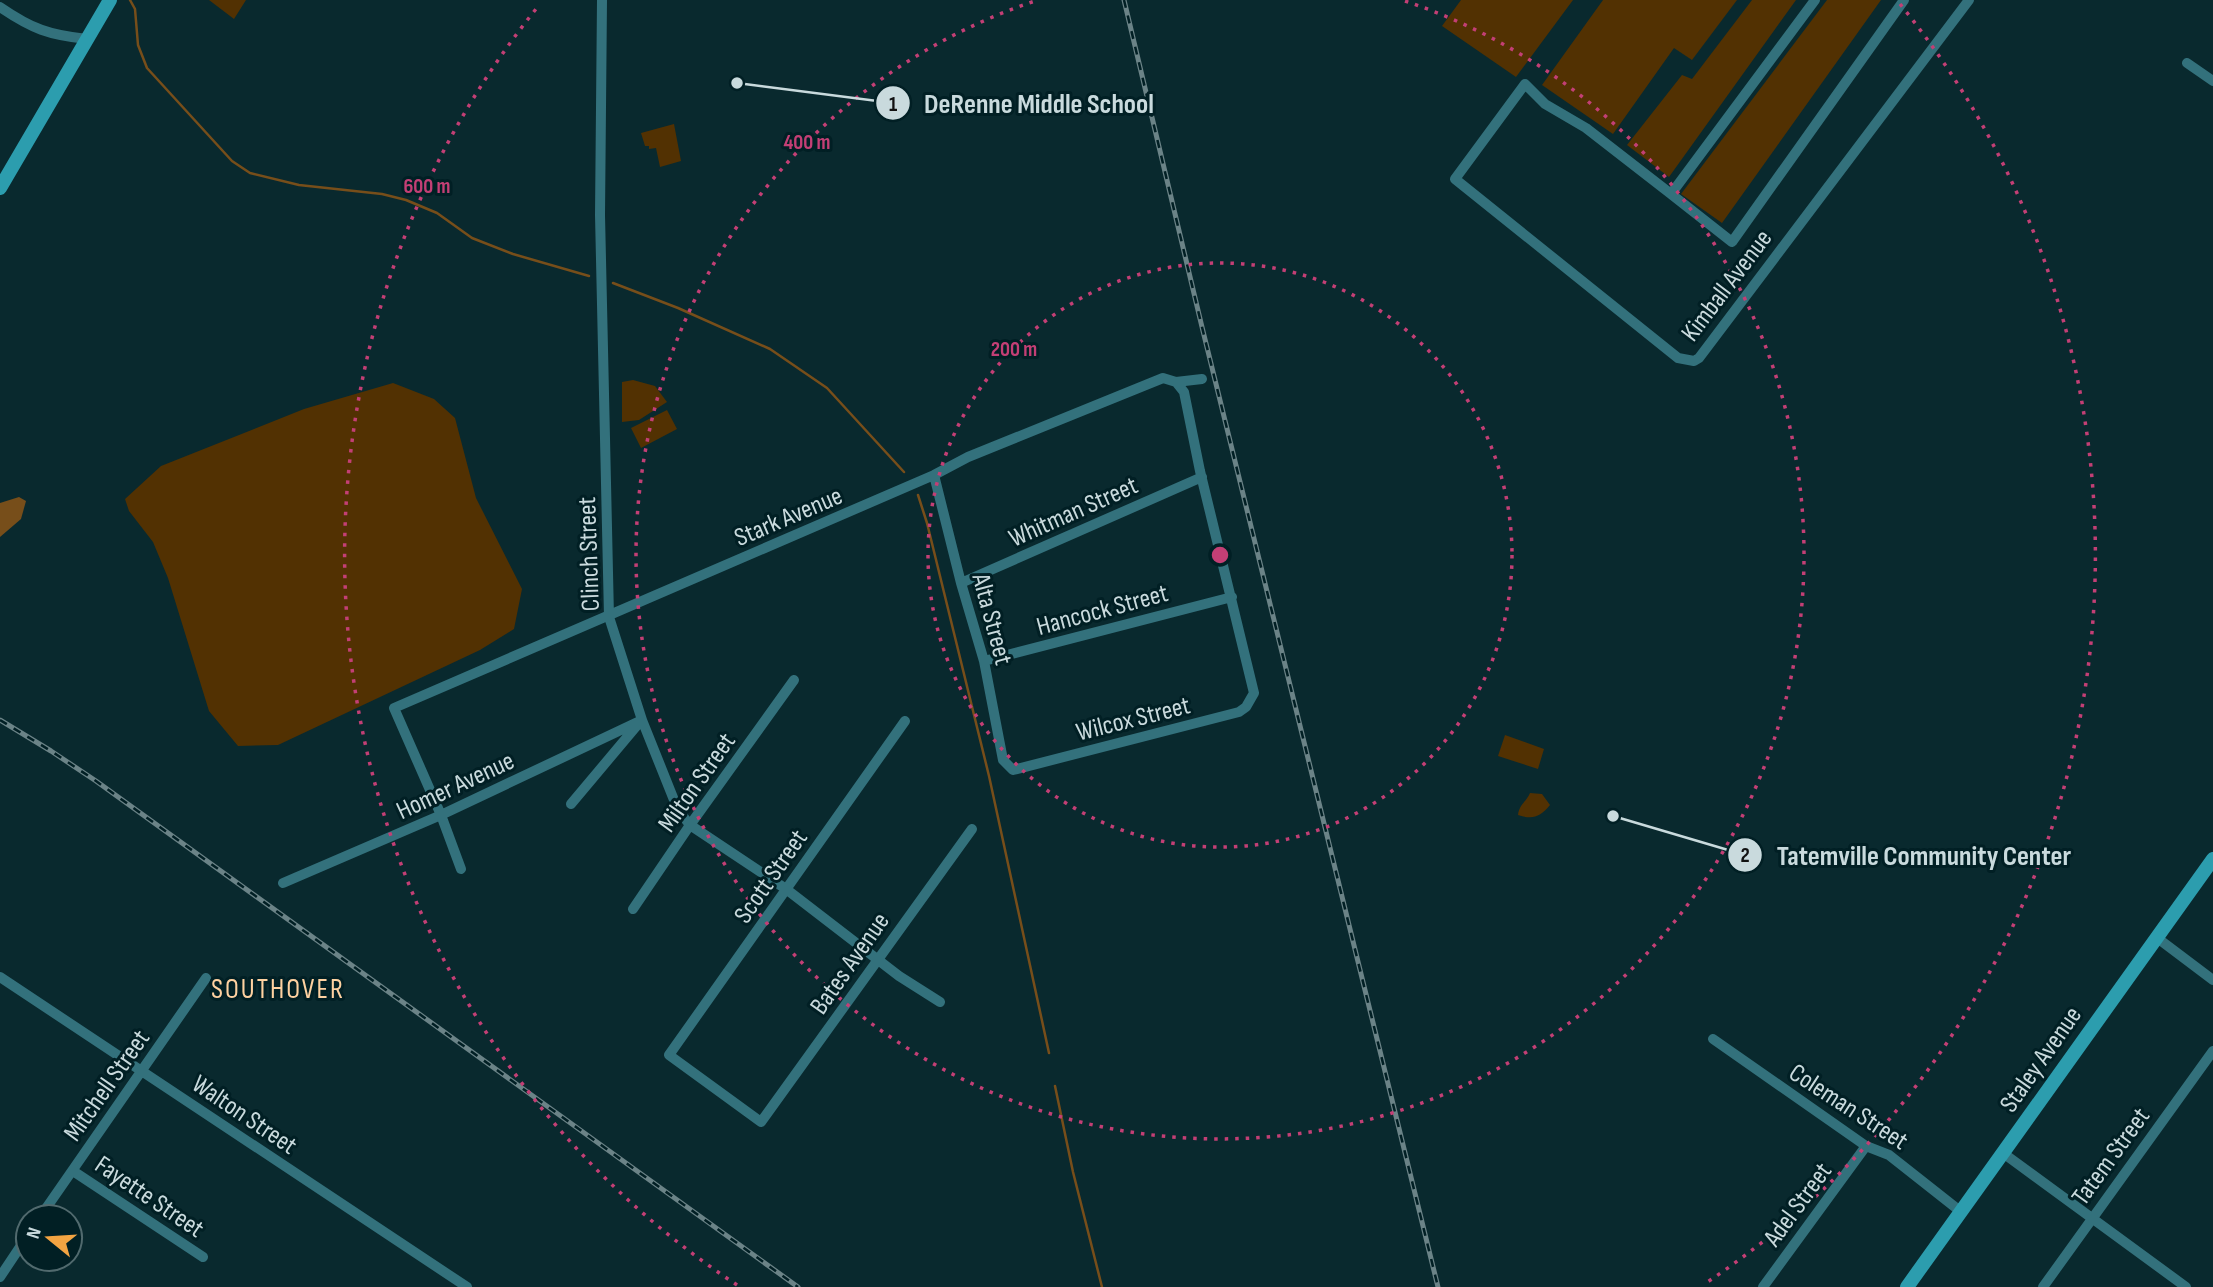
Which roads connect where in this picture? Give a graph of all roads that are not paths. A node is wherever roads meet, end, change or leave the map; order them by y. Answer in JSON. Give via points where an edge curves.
{"nodes":[{"id":1,"x":110,"y":0,"type":"edge"},
{"id":2,"x":602,"y":0,"type":"edge"},
{"id":3,"x":1815,"y":0,"type":"edge"},
{"id":4,"x":1903,"y":0,"type":"edge"},
{"id":5,"x":1969,"y":0,"type":"edge"},
{"id":6,"x":0,"y":7,"type":"edge"},
{"id":7,"x":87,"y":39,"type":"junction"},
{"id":8,"x":2187,"y":62,"type":"dead end"},
{"id":9,"x":2213,"y":81,"type":"edge"},
{"id":10,"x":0,"y":188,"type":"edge"},
{"id":11,"x":1671,"y":194,"type":"junction"},
{"id":12,"x":1202,"y":379,"type":"dead end"},
{"id":13,"x":1176,"y":382,"type":"junction"},
{"id":14,"x":934,"y":475,"type":"junction"},
{"id":15,"x":1202,"y":477,"type":"junction"},
{"id":16,"x":961,"y":583,"type":"junction"},
{"id":17,"x":1232,"y":597,"type":"junction"},
{"id":18,"x":609,"y":617,"type":"junction"},
{"id":19,"x":984,"y":661,"type":"junction"},
{"id":20,"x":794,"y":680,"type":"dead end"},
{"id":21,"x":642,"y":720,"type":"junction"},
{"id":22,"x":905,"y":721,"type":"dead end"},
{"id":23,"x":1013,"y":770,"type":"joint"},
{"id":24,"x":571,"y":804,"type":"dead end"},
{"id":25,"x":441,"y":816,"type":"junction"},
{"id":26,"x":690,"y":825,"type":"junction"},
{"id":27,"x":972,"y":829,"type":"dead end"},
{"id":28,"x":2213,"y":859,"type":"edge"},
{"id":29,"x":461,"y":869,"type":"dead end"},
{"id":30,"x":283,"y":883,"type":"dead end"},
{"id":31,"x":786,"y":889,"type":"junction"},
{"id":32,"x":633,"y":909,"type":"dead end"},
{"id":33,"x":2156,"y":937,"type":"junction"},
{"id":34,"x":878,"y":959,"type":"junction"},
{"id":35,"x":0,"y":977,"type":"edge"},
{"id":36,"x":206,"y":978,"type":"dead end"},
{"id":37,"x":2213,"y":980,"type":"edge"},
{"id":38,"x":940,"y":1002,"type":"dead end"},
{"id":39,"x":1713,"y":1040,"type":"dead end"},
{"id":40,"x":2213,"y":1051,"type":"edge"},
{"id":41,"x":141,"y":1070,"type":"junction"},
{"id":42,"x":761,"y":1122,"type":"joint"},
{"id":43,"x":1866,"y":1146,"type":"junction"},
{"id":44,"x":2003,"y":1153,"type":"junction"},
{"id":45,"x":73,"y":1171,"type":"junction"},
{"id":46,"x":50,"y":1203,"type":"edge"},
{"id":47,"x":1960,"y":1211,"type":"junction"},
{"id":48,"x":2091,"y":1219,"type":"junction"},
{"id":49,"x":14,"y":1256,"type":"edge"},
{"id":50,"x":203,"y":1257,"type":"dead end"},
{"id":51,"x":0,"y":1277,"type":"edge"},
{"id":52,"x":467,"y":1287,"type":"edge"},
{"id":53,"x":1763,"y":1287,"type":"edge"},
{"id":54,"x":1907,"y":1287,"type":"edge"},
{"id":55,"x":2043,"y":1287,"type":"edge"},
{"id":56,"x":2186,"y":1287,"type":"edge"}],
"edges":[{"from":1,"to":7,"type":"street"},
{"from":2,"to":18,"type":"street","name":"Clinch Street","via":[[600,215]]},
{"from":3,"to":11,"type":"street"},
{"from":4,"to":11,"type":"street","via":[[1732,242]]},
{"from":5,"to":11,"type":"street","name":"Kimball Avenue","via":[[1694,361],[1678,358],[1455,179],[1525,84],[1545,104],[1586,128]]},
{"from":6,"to":7,"type":"street","via":[[45,32]]},
{"from":7,"to":10,"type":"street"},
{"from":8,"to":9,"type":"street"},
{"from":12,"to":13,"type":"street","name":"Stark Avenue"},
{"from":13,"to":14,"type":"street","name":"Stark Avenue","via":[[1163,378]]},
{"from":13,"to":15,"type":"street","via":[[1184,392]]},
{"from":14,"to":16,"type":"street","name":"Alta Street"},
{"from":14,"to":18,"type":"street","name":"Stark Avenue"},
{"from":15,"to":16,"type":"street","name":"Whitman Street"},
{"from":15,"to":17,"type":"street"},
{"from":16,"to":19,"type":"street","name":"Alta Street"},
{"from":17,"to":19,"type":"street","name":"Hancock Street"},
{"from":17,"to":23,"type":"street","name":"Wilcox Street","via":[[1254,693],[1239,712]]},
{"from":18,"to":21,"type":"street","name":"Clinch Street"},
{"from":18,"to":25,"type":"street","name":"Stark Avenue","via":[[394,708]]},
{"from":19,"to":23,"type":"street","name":"Alta Street","via":[[1003,760]]},
{"from":20,"to":26,"type":"street","name":"Milton Street"},
{"from":21,"to":24,"type":"street"},
{"from":21,"to":25,"type":"street","name":"Homer Avenue"},
{"from":21,"to":26,"type":"street","name":"Clinch Street","via":[[678,810]]},
{"from":22,"to":31,"type":"street","name":"Scott Street"},
{"from":25,"to":29,"type":"street"},
{"from":25,"to":30,"type":"street","name":"Homer Avenue"},
{"from":26,"to":31,"type":"street","name":"Clinch Street"},
{"from":26,"to":32,"type":"street","name":"Milton Street"},
{"from":27,"to":34,"type":"street","name":"Bates Avenue"},
{"from":28,"to":33,"type":"street","name":"Staley Avenue"},
{"from":31,"to":34,"type":"street","name":"Clinch Street"},
{"from":31,"to":42,"type":"street","name":"Scott Street","via":[[669,1055]]},
{"from":33,"to":37,"type":"street"},
{"from":33,"to":44,"type":"street","name":"Staley Avenue"},
{"from":34,"to":38,"type":"street","name":"Clinch Street"},
{"from":34,"to":42,"type":"street","name":"Bates Avenue"},
{"from":35,"to":41,"type":"street","name":"Walton Street"},
{"from":36,"to":41,"type":"street","name":"Mitchell Street"},
{"from":39,"to":43,"type":"street","name":"Coleman Street"},
{"from":40,"to":48,"type":"street","name":"Tatem Street"},
{"from":41,"to":45,"type":"street","name":"Mitchell Street"},
{"from":41,"to":52,"type":"street","name":"Walton Street"},
{"from":43,"to":47,"type":"street","name":"Coleman Street","via":[[1889,1155]]},
{"from":43,"to":53,"type":"street","name":"Adel Street"},
{"from":44,"to":47,"type":"street","name":"Staley Avenue"},
{"from":44,"to":48,"type":"street"},
{"from":45,"to":46,"type":"street","name":"Mitchell Street"},
{"from":45,"to":50,"type":"street","name":"Fayette Street"},
{"from":47,"to":54,"type":"street","name":"Staley Avenue"},
{"from":48,"to":55,"type":"street","name":"Tatem Street"},
{"from":48,"to":56,"type":"street"},
{"from":49,"to":51,"type":"street"}]}
